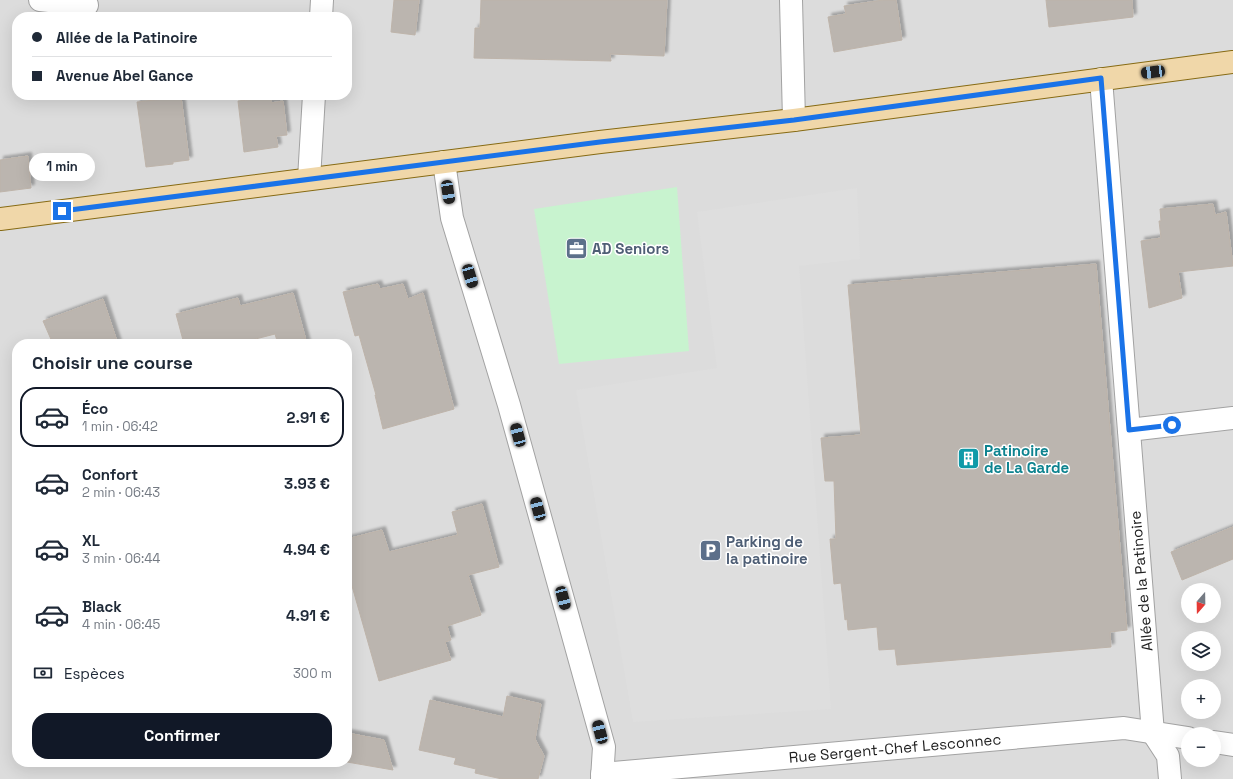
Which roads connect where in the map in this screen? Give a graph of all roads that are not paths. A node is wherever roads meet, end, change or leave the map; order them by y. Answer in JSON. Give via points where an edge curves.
{"nodes":[{"id":1,"x":40,"y":0,"type":"edge"},
{"id":2,"x":322,"y":0,"type":"edge"},
{"id":3,"x":791,"y":0,"type":"edge"},
{"id":4,"x":87,"y":4,"type":"dead end"},
{"id":5,"x":321,"y":12,"type":"edge"},
{"id":6,"x":1233,"y":62,"type":"edge"},
{"id":7,"x":1101,"y":78,"type":"junction"},
{"id":8,"x":314,"y":100,"type":"edge"},
{"id":9,"x":794,"y":120,"type":"junction"},
{"id":10,"x":444,"y":162,"type":"junction"},
{"id":11,"x":309,"y":179,"type":"junction"},
{"id":12,"x":0,"y":219,"type":"edge"},
{"id":13,"x":1233,"y":418,"type":"edge"},
{"id":14,"x":1129,"y":430,"type":"junction"},
{"id":15,"x":1153,"y":733,"type":"junction"},
{"id":16,"x":1181,"y":737,"type":"edge"},
{"id":17,"x":1221,"y":743,"type":"edge"},
{"id":18,"x":1233,"y":744,"type":"edge"},
{"id":19,"x":602,"y":776,"type":"edge"},
{"id":20,"x":1170,"y":779,"type":"edge"}],
"edges":[{"from":1,"to":4,"type":"street"},
{"from":2,"to":5,"type":"street"},
{"from":3,"to":9,"type":"street"},
{"from":6,"to":7,"type":"main road"},
{"from":7,"to":9,"type":"main road"},
{"from":7,"to":14,"type":"street","name":"Allée de la Patinoire"},
{"from":8,"to":11,"type":"street"},
{"from":9,"to":10,"type":"main road"},
{"from":10,"to":11,"type":"main road"},
{"from":10,"to":19,"type":"street","via":[[452,218],[509,405],[604,747]]},
{"from":11,"to":12,"type":"main road"},
{"from":13,"to":14,"type":"street"},
{"from":14,"to":15,"type":"street","name":"Allée de la Patinoire"},
{"from":15,"to":16,"type":"street","name":"Rue Sergent-Chef Lesconnec"},
{"from":15,"to":19,"type":"street","name":"Rue Sergent-Chef Lesconnec","via":[[1124,728]]},
{"from":15,"to":20,"type":"street","via":[[1168,756]]},
{"from":17,"to":18,"type":"street"}]}
